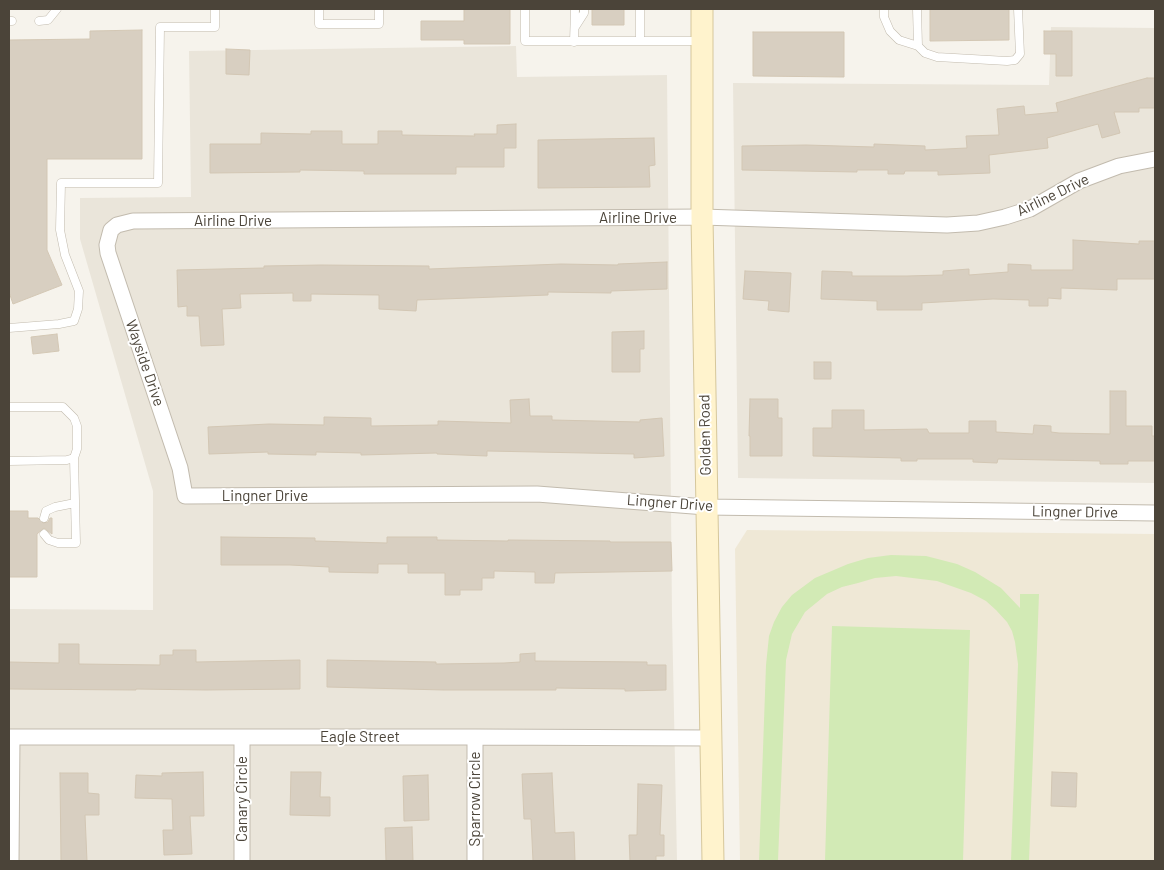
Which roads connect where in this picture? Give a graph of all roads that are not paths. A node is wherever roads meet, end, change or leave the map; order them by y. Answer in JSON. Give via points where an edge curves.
{"nodes":[{"id":1,"x":57,"y":9,"type":"edge"},
{"id":2,"x":215,"y":9,"type":"edge"},
{"id":3,"x":319,"y":9,"type":"edge"},
{"id":4,"x":379,"y":9,"type":"edge"},
{"id":5,"x":525,"y":9,"type":"edge"},
{"id":6,"x":575,"y":9,"type":"edge"},
{"id":7,"x":584,"y":9,"type":"edge"},
{"id":8,"x":639,"y":9,"type":"edge"},
{"id":9,"x":702,"y":9,"type":"edge"},
{"id":10,"x":884,"y":9,"type":"edge"},
{"id":11,"x":917,"y":9,"type":"edge"},
{"id":12,"x":1018,"y":9,"type":"edge"},
{"id":13,"x":39,"y":21,"type":"dead end"},
{"id":14,"x":575,"y":28,"type":"junction"},
{"id":15,"x":640,"y":41,"type":"junction"},
{"id":16,"x":702,"y":41,"type":"junction"},
{"id":17,"x":574,"y":42,"type":"junction"},
{"id":18,"x":918,"y":46,"type":"junction"},
{"id":19,"x":1155,"y":159,"type":"edge"},
{"id":20,"x":702,"y":218,"type":"junction"},
{"id":21,"x":111,"y":230,"type":"joint"},
{"id":22,"x":9,"y":328,"type":"edge"},
{"id":23,"x":9,"y":407,"type":"edge"},
{"id":24,"x":74,"y":458,"type":"junction"},
{"id":25,"x":9,"y":461,"type":"edge"},
{"id":26,"x":185,"y":496,"type":"joint"},
{"id":27,"x":75,"y":503,"type":"junction"},
{"id":28,"x":706,"y":507,"type":"junction"},
{"id":29,"x":1155,"y":514,"type":"edge"},
{"id":30,"x":44,"y":518,"type":"dead end"},
{"id":31,"x":44,"y":534,"type":"dead end"},
{"id":32,"x":10,"y":737,"type":"edge"},
{"id":33,"x":475,"y":737,"type":"junction"},
{"id":34,"x":242,"y":738,"type":"junction"},
{"id":35,"x":711,"y":738,"type":"junction"},
{"id":36,"x":10,"y":861,"type":"edge"},
{"id":37,"x":242,"y":861,"type":"edge"},
{"id":38,"x":475,"y":861,"type":"edge"},
{"id":39,"x":713,"y":861,"type":"edge"}],
"edges":[{"from":1,"to":13,"type":"lane","via":[[48,20]]},
{"from":2,"to":22,"type":"lane","via":[[215,27],[160,27],[158,183],[61,183],[60,230],[65,255],[79,291],[74,321]]},
{"from":3,"to":4,"type":"lane","via":[[319,24],[379,24]]},
{"from":5,"to":17,"type":"lane","via":[[525,41]]},
{"from":6,"to":14,"type":"lane"},
{"from":7,"to":14,"type":"lane"},
{"from":8,"to":15,"type":"lane"},
{"from":9,"to":16,"type":"street","name":"Golden Road"},
{"from":10,"to":18,"type":"lane","via":[[890,31],[900,40]]},
{"from":11,"to":18,"type":"lane"},
{"from":12,"to":18,"type":"lane","via":[[1020,54],[1015,60],[937,57],[924,53]]},
{"from":14,"to":17,"type":"lane"},
{"from":15,"to":16,"type":"lane"},
{"from":15,"to":17,"type":"lane"},
{"from":16,"to":20,"type":"street","name":"Golden Road"},
{"from":19,"to":20,"type":"street","name":"Airline Drive","via":[[1119,166],[1079,181],[1030,209],[978,223],[947,225]]},
{"from":20,"to":21,"type":"street","name":"Airline Drive","via":[[133,221]]},
{"from":20,"to":28,"type":"street","name":"Golden Road"},
{"from":21,"to":26,"type":"street","name":"Wayside Drive","via":[[108,253],[180,468]]},
{"from":23,"to":24,"type":"lane","via":[[63,408],[74,418],[77,426]]},
{"from":24,"to":25,"type":"lane"},
{"from":24,"to":27,"type":"lane"},
{"from":26,"to":28,"type":"street","name":"Lingner Drive","via":[[537,494]]},
{"from":27,"to":30,"type":"lane","via":[[46,511]]},
{"from":27,"to":31,"type":"lane","via":[[76,543],[58,543]]},
{"from":28,"to":29,"type":"street","name":"Lingner Drive"},
{"from":28,"to":35,"type":"street","name":"Golden Road"},
{"from":32,"to":34,"type":"street","name":"Eagle Street"},
{"from":32,"to":36,"type":"street"},
{"from":33,"to":34,"type":"street","name":"Eagle Street"},
{"from":33,"to":35,"type":"street","name":"Eagle Street"},
{"from":33,"to":38,"type":"street","name":"Sparrow Circle"},
{"from":34,"to":37,"type":"street","name":"Canary Circle"},
{"from":35,"to":39,"type":"street","name":"Golden Road"}]}
